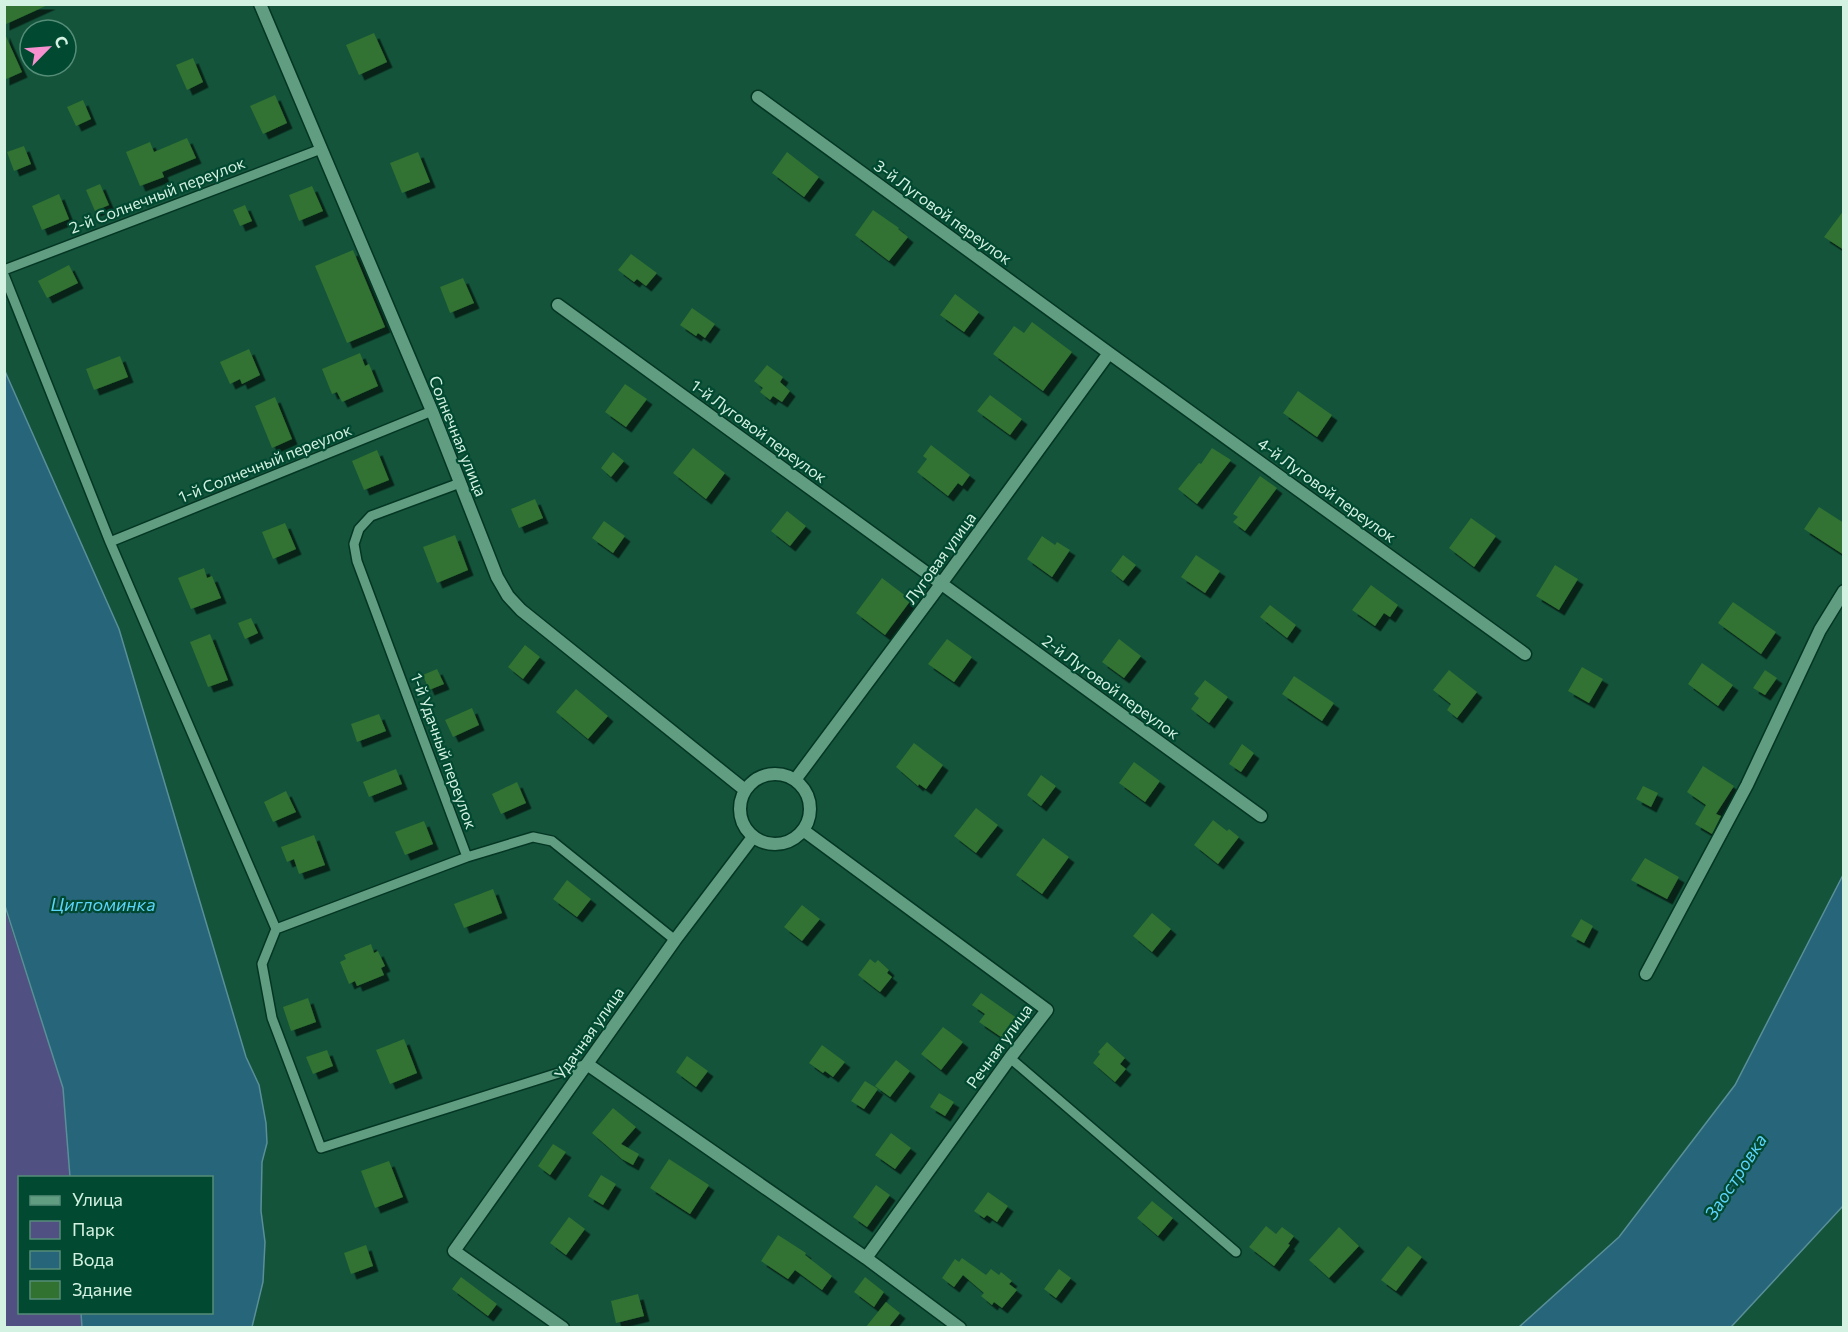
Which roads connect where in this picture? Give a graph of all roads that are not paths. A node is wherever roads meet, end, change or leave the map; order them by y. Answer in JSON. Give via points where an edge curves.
{"nodes":[{"id":1,"x":260,"y":4,"type":"edge"},
{"id":2,"x":758,"y":97,"type":"dead end"},
{"id":3,"x":321,"y":149,"type":"junction"},
{"id":4,"x":4,"y":272,"type":"edge"},
{"id":5,"x":558,"y":305,"type":"dead end"},
{"id":6,"x":1109,"y":353,"type":"junction"},
{"id":7,"x":432,"y":411,"type":"junction"},
{"id":8,"x":459,"y":483,"type":"junction"},
{"id":9,"x":110,"y":542,"type":"junction"},
{"id":10,"x":941,"y":584,"type":"junction"},
{"id":11,"x":1844,"y":591,"type":"edge"},
{"id":12,"x":1525,"y":654,"type":"dead end"},
{"id":13,"x":795,"y":780,"type":"junction"},
{"id":14,"x":745,"y":790,"type":"junction"},
{"id":15,"x":1261,"y":816,"type":"dead end"},
{"id":16,"x":803,"y":830,"type":"junction"},
{"id":17,"x":753,"y":837,"type":"junction"},
{"id":18,"x":467,"y":857,"type":"junction"},
{"id":19,"x":276,"y":929,"type":"junction"},
{"id":20,"x":675,"y":940,"type":"junction"},
{"id":21,"x":1646,"y":974,"type":"dead end"},
{"id":22,"x":1011,"y":1058,"type":"junction"},
{"id":23,"x":587,"y":1064,"type":"junction"},
{"id":24,"x":1236,"y":1252,"type":"dead end"},
{"id":25,"x":866,"y":1258,"type":"junction"},
{"id":26,"x":563,"y":1328,"type":"edge"},
{"id":27,"x":960,"y":1328,"type":"edge"}],
"edges":[{"from":1,"to":3,"type":"street","name":"Солнечная улица"},
{"from":2,"to":6,"type":"street","name":"3-й Луговой переулок"},
{"from":3,"to":4,"type":"lane","name":"2-й Солнечный переулок"},
{"from":3,"to":7,"type":"street","name":"Солнечная улица"},
{"from":4,"to":9,"type":"lane"},
{"from":5,"to":10,"type":"street","name":"1-й Луговой переулок"},
{"from":6,"to":10,"type":"street","name":"Луговая улица"},
{"from":6,"to":12,"type":"street","name":"4-й Луговой переулок"},
{"from":7,"to":8,"type":"street","name":"Солнечная улица"},
{"from":7,"to":9,"type":"lane","name":"1-й Солнечный переулок"},
{"from":8,"to":14,"type":"street","name":"Солнечная улица","via":[[497,577],[521,610]]},
{"from":8,"to":18,"type":"lane","name":"1-й Удачный переулок","via":[[371,516],[359,529],[354,544]]},
{"from":9,"to":19,"type":"lane"},
{"from":10,"to":13,"type":"street","name":"Луговая улица"},
{"from":10,"to":15,"type":"street","name":"2-й Луговой переулок"},
{"from":11,"to":21,"type":"street","via":[[1820,630],[1747,785]]},
{"from":13,"to":14,"type":"street","via":[[785,775],[763,776]]},
{"from":13,"to":16,"type":"street","via":[[803,788],[810,809]]},
{"from":14,"to":17,"type":"street","via":[[740,815],[744,828]]},
{"from":16,"to":17,"type":"street","via":[[785,843],[763,843]]},
{"from":16,"to":22,"type":"street","name":"Речная улица","via":[[1047,1010]]},
{"from":17,"to":20,"type":"street","name":"Удачная улица"},
{"from":18,"to":19,"type":"lane"},
{"from":18,"to":20,"type":"lane","via":[[533,837],[552,841]]},
{"from":19,"to":23,"type":"lane","via":[[262,964],[272,1018],[321,1148]]},
{"from":20,"to":23,"type":"street","name":"Удачная улица"},
{"from":22,"to":24,"type":"lane"},
{"from":22,"to":25,"type":"street","name":"Речная улица"},
{"from":23,"to":25,"type":"street"},
{"from":23,"to":26,"type":"street","name":"Удачная улица","via":[[454,1251]]},
{"from":25,"to":27,"type":"street"}]}
